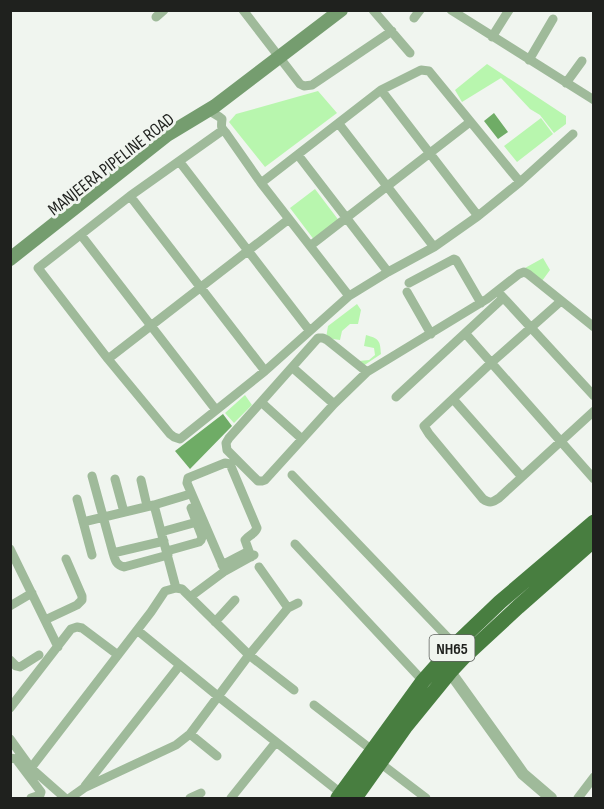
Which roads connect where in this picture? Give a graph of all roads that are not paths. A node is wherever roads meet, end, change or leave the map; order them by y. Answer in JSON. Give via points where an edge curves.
{"nodes":[{"id":1,"x":164,"y":10,"type":"edge"},
{"id":2,"x":243,"y":10,"type":"edge"},
{"id":3,"x":341,"y":10,"type":"edge"},
{"id":4,"x":373,"y":10,"type":"edge"},
{"id":5,"x":451,"y":10,"type":"edge"},
{"id":6,"x":509,"y":10,"type":"edge"},
{"id":7,"x":156,"y":17,"type":"dead end"},
{"id":8,"x":554,"y":19,"type":"dead end"},
{"id":9,"x":392,"y":31,"type":"junction"},
{"id":10,"x":492,"y":37,"type":"junction"},
{"id":11,"x":410,"y":53,"type":"dead end"},
{"id":12,"x":279,"y":58,"type":"junction"},
{"id":13,"x":529,"y":60,"type":"junction"},
{"id":14,"x":582,"y":61,"type":"dead end"},
{"id":15,"x":566,"y":83,"type":"junction"},
{"id":16,"x":381,"y":90,"type":"junction"},
{"id":17,"x":594,"y":100,"type":"edge"},
{"id":18,"x":210,"y":112,"type":"junction"},
{"id":19,"x":194,"y":120,"type":"junction"},
{"id":20,"x":470,"y":122,"type":"junction"},
{"id":21,"x":339,"y":124,"type":"junction"},
{"id":22,"x":222,"y":128,"type":"junction"},
{"id":23,"x":573,"y":134,"type":"dead end"},
{"id":24,"x":429,"y":153,"type":"junction"},
{"id":25,"x":298,"y":155,"type":"junction"},
{"id":26,"x":179,"y":161,"type":"junction"},
{"id":27,"x":520,"y":182,"type":"junction"},
{"id":28,"x":261,"y":183,"type":"junction"},
{"id":29,"x":387,"y":186,"type":"junction"},
{"id":30,"x":130,"y":196,"type":"junction"},
{"id":31,"x":478,"y":216,"type":"junction"},
{"id":32,"x":346,"y":218,"type":"junction"},
{"id":33,"x":289,"y":219,"type":"junction"},
{"id":34,"x":81,"y":235,"type":"junction"},
{"id":35,"x":310,"y":246,"type":"junction"},
{"id":36,"x":434,"y":247,"type":"junction"},
{"id":37,"x":248,"y":251,"type":"junction"},
{"id":38,"x":10,"y":259,"type":"edge"},
{"id":39,"x":10,"y":266,"type":"edge"},
{"id":40,"x":388,"y":272,"type":"junction"},
{"id":41,"x":201,"y":287,"type":"junction"},
{"id":42,"x":500,"y":295,"type":"junction"},
{"id":43,"x":349,"y":296,"type":"junction"},
{"id":44,"x":561,"y":301,"type":"junction"},
{"id":45,"x":481,"y":303,"type":"junction"},
{"id":46,"x":151,"y":326,"type":"junction"},
{"id":47,"x":594,"y":327,"type":"edge"},
{"id":48,"x":530,"y":328,"type":"junction"},
{"id":49,"x":309,"y":330,"type":"junction"},
{"id":50,"x":465,"y":333,"type":"junction"},
{"id":51,"x":430,"y":334,"type":"junction"},
{"id":52,"x":108,"y":359,"type":"junction"},
{"id":53,"x":491,"y":363,"type":"junction"},
{"id":54,"x":293,"y":368,"type":"junction"},
{"id":55,"x":266,"y":371,"type":"junction"},
{"id":56,"x":367,"y":372,"type":"junction"},
{"id":57,"x":594,"y":396,"type":"edge"},
{"id":58,"x":396,"y":397,"type":"dead end"},
{"id":59,"x":453,"y":399,"type":"junction"},
{"id":60,"x":261,"y":402,"type":"junction"},
{"id":61,"x":334,"y":404,"type":"junction"},
{"id":62,"x":216,"y":410,"type":"junction"},
{"id":63,"x":594,"y":411,"type":"edge"},
{"id":64,"x":302,"y":440,"type":"junction"},
{"id":65,"x":560,"y":442,"type":"junction"},
{"id":66,"x":292,"y":475,"type":"dead end"},
{"id":67,"x":92,"y":476,"type":"dead end"},
{"id":68,"x":522,"y":477,"type":"junction"},
{"id":69,"x":180,"y":478,"type":"dead end"},
{"id":70,"x":115,"y":479,"type":"dead end"},
{"id":71,"x":594,"y":479,"type":"edge"},
{"id":72,"x":141,"y":480,"type":"dead end"},
{"id":73,"x":187,"y":495,"type":"junction"},
{"id":74,"x":77,"y":499,"type":"dead end"},
{"id":75,"x":151,"y":506,"type":"junction"},
{"id":76,"x":124,"y":512,"type":"junction"},
{"id":77,"x":104,"y":517,"type":"junction"},
{"id":78,"x":83,"y":522,"type":"junction"},
{"id":79,"x":196,"y":522,"type":"junction"},
{"id":80,"x":594,"y":522,"type":"edge"},
{"id":81,"x":163,"y":537,"type":"junction"},
{"id":82,"x":594,"y":540,"type":"edge"},
{"id":83,"x":295,"y":544,"type":"dead end"},
{"id":84,"x":10,"y":549,"type":"edge"},
{"id":85,"x":167,"y":553,"type":"junction"},
{"id":86,"x":113,"y":554,"type":"junction"},
{"id":87,"x":92,"y":555,"type":"dead end"},
{"id":88,"x":66,"y":559,"type":"dead end"},
{"id":89,"x":259,"y":567,"type":"dead end"},
{"id":90,"x":223,"y":568,"type":"junction"},
{"id":91,"x":176,"y":588,"type":"junction"},
{"id":92,"x":526,"y":589,"type":"junction"},
{"id":93,"x":32,"y":593,"type":"junction"},
{"id":94,"x":190,"y":597,"type":"junction"},
{"id":95,"x":234,"y":600,"type":"dead end"},
{"id":96,"x":298,"y":603,"type":"dead end"},
{"id":97,"x":10,"y":606,"type":"edge"},
{"id":98,"x":288,"y":608,"type":"junction"},
{"id":99,"x":45,"y":620,"type":"junction"},
{"id":100,"x":215,"y":622,"type":"junction"},
{"id":101,"x":137,"y":630,"type":"junction"},
{"id":102,"x":455,"y":645,"type":"junction"},
{"id":103,"x":58,"y":647,"type":"junction"},
{"id":104,"x":118,"y":655,"type":"junction"},
{"id":105,"x":249,"y":655,"type":"junction"},
{"id":106,"x":10,"y":660,"type":"edge"},
{"id":107,"x":180,"y":665,"type":"junction"},
{"id":108,"x":41,"y":669,"type":"junction"},
{"id":109,"x":450,"y":672,"type":"junction"},
{"id":110,"x":423,"y":681,"type":"junction"},
{"id":111,"x":294,"y":690,"type":"dead end"},
{"id":112,"x":219,"y":697,"type":"junction"},
{"id":113,"x":12,"y":704,"type":"edge"},
{"id":114,"x":314,"y":705,"type":"dead end"},
{"id":115,"x":190,"y":734,"type":"junction"},
{"id":116,"x":10,"y":739,"type":"edge"},
{"id":117,"x":276,"y":742,"type":"junction"},
{"id":118,"x":13,"y":754,"type":"edge"},
{"id":119,"x":217,"y":756,"type":"dead end"},
{"id":120,"x":376,"y":757,"type":"junction"},
{"id":121,"x":31,"y":768,"type":"junction"},
{"id":122,"x":594,"y":777,"type":"edge"},
{"id":123,"x":84,"y":788,"type":"junction"},
{"id":124,"x":201,"y":793,"type":"dead end"},
{"id":125,"x":352,"y":796,"type":"edge"},
{"id":126,"x":31,"y":798,"type":"edge"},
{"id":127,"x":65,"y":798,"type":"edge"},
{"id":128,"x":70,"y":798,"type":"edge"},
{"id":129,"x":190,"y":798,"type":"edge"},
{"id":130,"x":231,"y":798,"type":"edge"},
{"id":131,"x":426,"y":798,"type":"edge"},
{"id":132,"x":551,"y":798,"type":"edge"},
{"id":133,"x":578,"y":798,"type":"edge"}],
"edges":[{"from":1,"to":7,"type":"street"},
{"from":2,"to":12,"type":"street"},
{"from":3,"to":12,"type":"main road"},
{"from":4,"to":9,"type":"street"},
{"from":5,"to":10,"type":"street"},
{"from":6,"to":10,"type":"street"},
{"from":8,"to":13,"type":"street"},
{"from":9,"to":11,"type":"street"},
{"from":9,"to":12,"type":"street","via":[[312,85],[300,84]]},
{"from":10,"to":13,"type":"street"},
{"from":12,"to":18,"type":"main road"},
{"from":13,"to":15,"type":"street"},
{"from":14,"to":15,"type":"street"},
{"from":15,"to":17,"type":"street"},
{"from":16,"to":20,"type":"street","via":[[421,70],[429,71]]},
{"from":16,"to":21,"type":"street"},
{"from":16,"to":24,"type":"street"},
{"from":18,"to":19,"type":"main road"},
{"from":18,"to":22,"type":"street","via":[[222,119]]},
{"from":19,"to":38,"type":"main road","name":"MANJEERA PIPELINE ROAD","via":[[167,135]]},
{"from":19,"to":39,"type":"main road","name":"MANJEERA PIPELINE ROAD","via":[[173,141]]},
{"from":20,"to":24,"type":"street"},
{"from":20,"to":27,"type":"street"},
{"from":21,"to":25,"type":"street"},
{"from":21,"to":29,"type":"street"},
{"from":22,"to":26,"type":"street"},
{"from":22,"to":28,"type":"street"},
{"from":23,"to":27,"type":"street"},
{"from":24,"to":29,"type":"street"},
{"from":24,"to":31,"type":"street"},
{"from":25,"to":28,"type":"street"},
{"from":25,"to":32,"type":"street"},
{"from":26,"to":30,"type":"street"},
{"from":26,"to":37,"type":"street"},
{"from":27,"to":31,"type":"street"},
{"from":28,"to":33,"type":"street"},
{"from":29,"to":32,"type":"street"},
{"from":29,"to":36,"type":"street"},
{"from":30,"to":34,"type":"street"},
{"from":30,"to":41,"type":"street"},
{"from":31,"to":36,"type":"street"},
{"from":32,"to":35,"type":"street"},
{"from":32,"to":40,"type":"street"},
{"from":33,"to":35,"type":"street"},
{"from":33,"to":37,"type":"street"},
{"from":34,"to":46,"type":"street"},
{"from":34,"to":52,"type":"street","via":[[38,268]]},
{"from":35,"to":43,"type":"street"},
{"from":36,"to":40,"type":"street"},
{"from":37,"to":41,"type":"street"},
{"from":37,"to":49,"type":"street"},
{"from":40,"to":43,"type":"street"},
{"from":41,"to":46,"type":"street"},
{"from":41,"to":55,"type":"street"},
{"from":42,"to":44,"type":"street","via":[[524,272]]},
{"from":42,"to":45,"type":"street"},
{"from":42,"to":48,"type":"street"},
{"from":42,"to":50,"type":"street"},
{"from":43,"to":49,"type":"street"},
{"from":44,"to":47,"type":"street"},
{"from":44,"to":48,"type":"street"},
{"from":45,"to":51,"type":"street"},
{"from":45,"to":51,"type":"street","via":[[454,258],[408,287]]},
{"from":46,"to":52,"type":"street"},
{"from":46,"to":62,"type":"street"},
{"from":48,"to":53,"type":"street"},
{"from":48,"to":57,"type":"street"},
{"from":49,"to":55,"type":"street"},
{"from":50,"to":53,"type":"street"},
{"from":50,"to":58,"type":"street"},
{"from":51,"to":56,"type":"street"},
{"from":52,"to":62,"type":"street","via":[[174,438],[180,439]]},
{"from":53,"to":59,"type":"street"},
{"from":53,"to":65,"type":"street"},
{"from":54,"to":56,"type":"street","via":[[318,338],[323,338]]},
{"from":54,"to":60,"type":"street"},
{"from":54,"to":61,"type":"street"},
{"from":55,"to":62,"type":"street"},
{"from":56,"to":61,"type":"street"},
{"from":59,"to":68,"type":"street"},
{"from":59,"to":68,"type":"street","via":[[424,426],[483,498],[492,502],[500,498]]},
{"from":60,"to":64,"type":"street"},
{"from":60,"to":64,"type":"street","via":[[226,443],[227,450],[258,481],[265,480]]},
{"from":61,"to":64,"type":"street"},
{"from":63,"to":65,"type":"street"},
{"from":65,"to":68,"type":"street"},
{"from":65,"to":71,"type":"street"},
{"from":66,"to":102,"type":"street"},
{"from":67,"to":77,"type":"street"},
{"from":69,"to":73,"type":"street"},
{"from":70,"to":76,"type":"street"},
{"from":72,"to":75,"type":"street"},
{"from":73,"to":75,"type":"street"},
{"from":73,"to":79,"type":"street"},
{"from":74,"to":78,"type":"street"},
{"from":75,"to":76,"type":"street"},
{"from":75,"to":81,"type":"street"},
{"from":76,"to":77,"type":"street"},
{"from":77,"to":78,"type":"street"},
{"from":77,"to":86,"type":"street"},
{"from":78,"to":87,"type":"street"},
{"from":79,"to":81,"type":"street"},
{"from":79,"to":85,"type":"street","via":[[201,540]]},
{"from":80,"to":92,"type":"highway","number":"NH65"},
{"from":81,"to":85,"type":"street"},
{"from":81,"to":86,"type":"street"},
{"from":82,"to":92,"type":"highway","number":"NH65"},
{"from":83,"to":110,"type":"street"},
{"from":84,"to":93,"type":"street"},
{"from":85,"to":86,"type":"street","via":[[123,567]]},
{"from":85,"to":91,"type":"street"},
{"from":88,"to":99,"type":"street","via":[[82,600]]},
{"from":89,"to":98,"type":"street"},
{"from":90,"to":90,"type":"street","via":[[251,554],[245,540],[257,528],[230,464],[225,463],[188,478],[187,483]]},
{"from":90,"to":94,"type":"street"},
{"from":91,"to":94,"type":"street"},
{"from":91,"to":101,"type":"street","via":[[165,591]]},
{"from":92,"to":102,"type":"highway","number":"NH65","via":[[470,629]]},
{"from":92,"to":109,"type":"highway","number":"NH65"},
{"from":93,"to":97,"type":"street"},
{"from":93,"to":99,"type":"street"},
{"from":94,"to":100,"type":"street"},
{"from":95,"to":100,"type":"street"},
{"from":96,"to":98,"type":"street"},
{"from":98,"to":105,"type":"street"},
{"from":99,"to":103,"type":"street"},
{"from":100,"to":105,"type":"street"},
{"from":101,"to":104,"type":"street"},
{"from":101,"to":107,"type":"street"},
{"from":102,"to":110,"type":"highway","number":"NH65"},
{"from":103,"to":104,"type":"street","via":[[68,631],[76,627]]},
{"from":103,"to":108,"type":"street"},
{"from":104,"to":121,"type":"street"},
{"from":105,"to":111,"type":"street"},
{"from":105,"to":112,"type":"street"},
{"from":106,"to":108,"type":"street","via":[[20,667],[36,657]]},
{"from":107,"to":112,"type":"street"},
{"from":107,"to":123,"type":"street"},
{"from":108,"to":113,"type":"street"},
{"from":109,"to":120,"type":"highway","number":"NH65"},
{"from":109,"to":132,"type":"street","via":[[520,769]]},
{"from":110,"to":120,"type":"highway","number":"NH65"},
{"from":112,"to":115,"type":"street"},
{"from":112,"to":117,"type":"street"},
{"from":114,"to":120,"type":"street"},
{"from":115,"to":119,"type":"street"},
{"from":115,"to":123,"type":"street","via":[[176,745]]},
{"from":116,"to":118,"type":"street"},
{"from":117,"to":125,"type":"street"},
{"from":117,"to":130,"type":"street"},
{"from":118,"to":121,"type":"street"},
{"from":118,"to":126,"type":"street","via":[[40,792]]},
{"from":120,"to":125,"type":"highway","number":"NH65"},
{"from":120,"to":131,"type":"street"},
{"from":121,"to":127,"type":"street"},
{"from":122,"to":133,"type":"street"},
{"from":123,"to":128,"type":"street"},
{"from":124,"to":129,"type":"street"}]}
